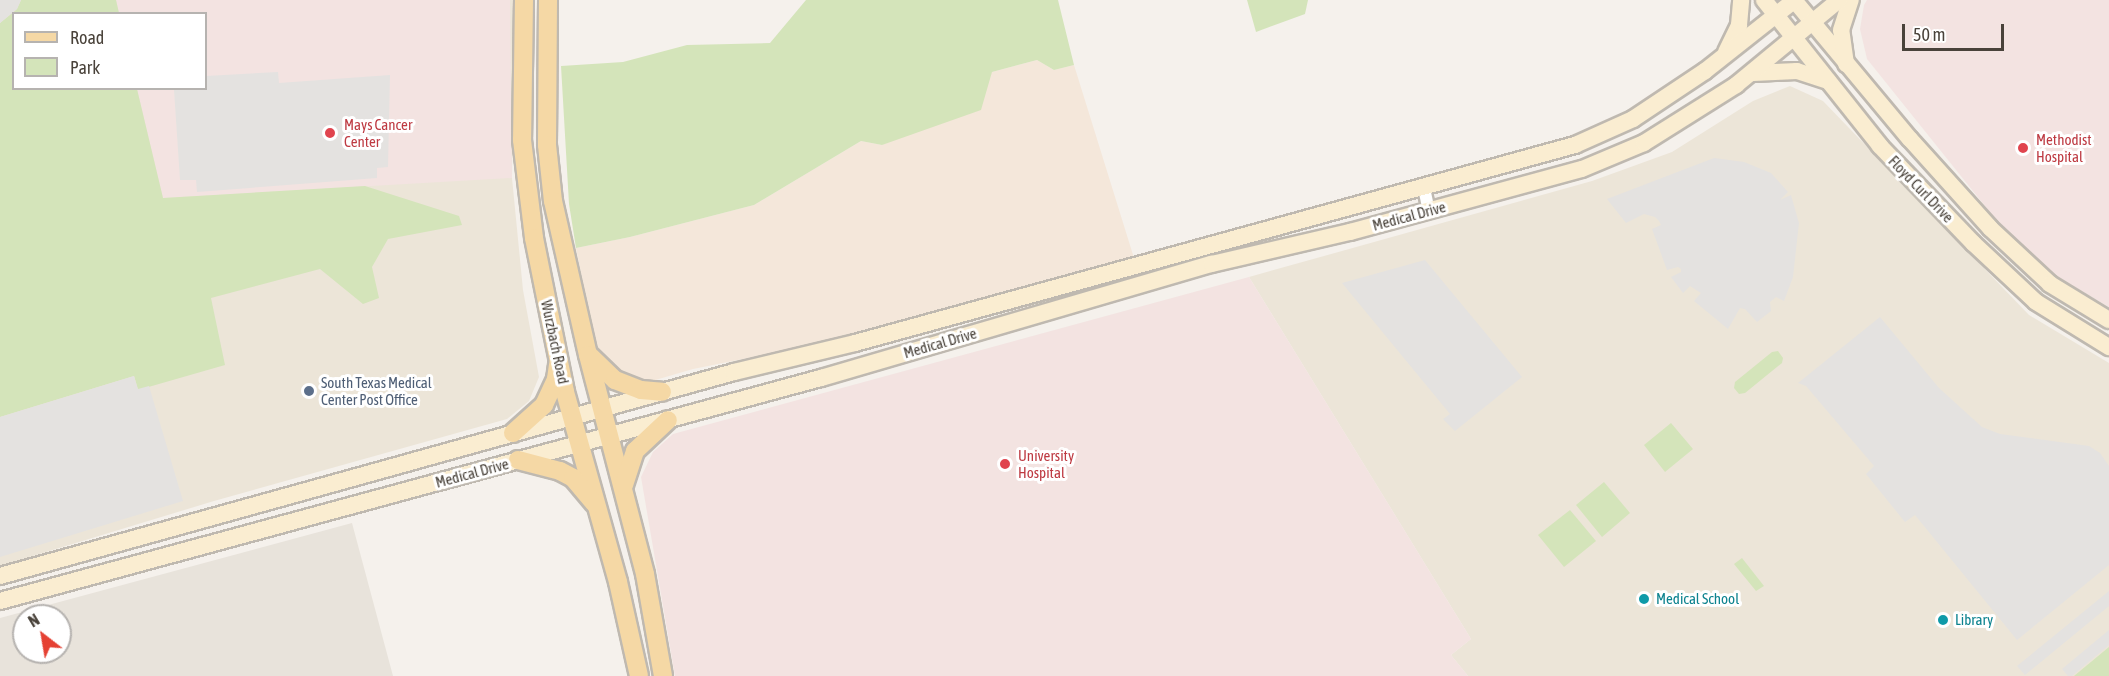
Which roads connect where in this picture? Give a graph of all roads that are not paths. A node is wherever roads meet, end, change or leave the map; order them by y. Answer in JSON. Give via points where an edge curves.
{"nodes":[{"id":1,"x":524,"y":0,"type":"edge"},
{"id":2,"x":548,"y":0,"type":"edge"},
{"id":3,"x":1741,"y":0,"type":"edge"},
{"id":4,"x":1764,"y":0,"type":"edge"},
{"id":5,"x":1794,"y":0,"type":"edge"},
{"id":6,"x":1839,"y":0,"type":"edge"},
{"id":7,"x":1851,"y":0,"type":"edge"},
{"id":8,"x":1776,"y":16,"type":"junction"},
{"id":9,"x":1813,"y":24,"type":"junction"},
{"id":10,"x":1795,"y":39,"type":"junction"},
{"id":11,"x":1724,"y":56,"type":"junction"},
{"id":12,"x":1846,"y":65,"type":"junction"},
{"id":13,"x":1752,"y":74,"type":"junction"},
{"id":14,"x":1828,"y":81,"type":"junction"},
{"id":15,"x":1424,"y":188,"type":"junction"},
{"id":16,"x":1430,"y":211,"type":"junction"},
{"id":17,"x":2109,"y":320,"type":"edge"},
{"id":18,"x":2109,"y":346,"type":"edge"},
{"id":19,"x":588,"y":355,"type":"junction"},
{"id":20,"x":559,"y":360,"type":"junction"},
{"id":21,"x":662,"y":392,"type":"junction"},
{"id":22,"x":602,"y":409,"type":"junction"},
{"id":23,"x":573,"y":417,"type":"junction"},
{"id":24,"x":668,"y":420,"type":"junction"},
{"id":25,"x":513,"y":433,"type":"junction"},
{"id":26,"x":609,"y":437,"type":"junction"},
{"id":27,"x":581,"y":445,"type":"junction"},
{"id":28,"x":519,"y":460,"type":"junction"},
{"id":29,"x":624,"y":487,"type":"junction"},
{"id":30,"x":598,"y":506,"type":"junction"},
{"id":31,"x":0,"y":576,"type":"edge"},
{"id":32,"x":0,"y":601,"type":"edge"},
{"id":33,"x":639,"y":676,"type":"edge"},
{"id":34,"x":663,"y":676,"type":"edge"}],
"edges":[{"from":1,"to":20,"type":"main road","name":"Wurzbach Road","via":[[522,140],[534,238]]},
{"from":2,"to":19,"type":"main road","name":"Wurzbach Road","via":[[547,145],[553,201]]},
{"from":3,"to":11,"type":"street","via":[[1739,25]]},
{"from":4,"to":8,"type":"street","name":"Floyd Curl Drive"},
{"from":5,"to":8,"type":"street","name":"Medical Drive"},
{"from":5,"to":9,"type":"street","name":"Floyd Curl Drive"},
{"from":6,"to":9,"type":"street","name":"Medical Drive"},
{"from":7,"to":12,"type":"street","via":[[1841,30]]},
{"from":8,"to":10,"type":"street","name":"Floyd Curl Drive"},
{"from":8,"to":11,"type":"street","name":"Medical Drive"},
{"from":9,"to":10,"type":"street","name":"Medical Drive"},
{"from":9,"to":12,"type":"street","name":"Floyd Curl Drive"},
{"from":10,"to":13,"type":"street","name":"Medical Drive"},
{"from":10,"to":14,"type":"street","name":"Floyd Curl Drive"},
{"from":11,"to":15,"type":"street","name":"Medical Drive","via":[[1608,132],[1575,146]]},
{"from":12,"to":17,"type":"street","name":"Floyd Curl Drive","via":[[1953,190],[2019,257],[2050,284]]},
{"from":13,"to":14,"type":"street","via":[[1797,71]]},
{"from":13,"to":16,"type":"street","name":"Medical Drive","via":[[1644,143],[1582,169]]},
{"from":14,"to":18,"type":"street","name":"Floyd Curl Drive","via":[[1881,146],[2004,274],[2036,302]]},
{"from":15,"to":16,"type":"street"},
{"from":15,"to":21,"type":"street","name":"Medical Drive"},
{"from":16,"to":24,"type":"street","name":"Medical Drive","via":[[1212,264]]},
{"from":19,"to":21,"type":"main road","via":[[615,380],[641,390]]},
{"from":19,"to":22,"type":"main road","name":"Wurzbach Road"},
{"from":20,"to":23,"type":"main road","name":"Wurzbach Road"},
{"from":20,"to":25,"type":"main road","via":[[556,379],[544,405]]},
{"from":21,"to":22,"type":"street","name":"Medical Drive"},
{"from":22,"to":23,"type":"street","name":"Medical Drive"},
{"from":22,"to":26,"type":"main road","name":"Wurzbach Road"},
{"from":23,"to":25,"type":"street","name":"Medical Drive"},
{"from":23,"to":27,"type":"main road","name":"Wurzbach Road"},
{"from":24,"to":26,"type":"street","name":"Medical Drive"},
{"from":24,"to":29,"type":"main road","via":[[635,451]]},
{"from":25,"to":31,"type":"street","name":"Medical Drive"},
{"from":26,"to":27,"type":"street","name":"Medical Drive"},
{"from":26,"to":29,"type":"main road","name":"Wurzbach Road"},
{"from":27,"to":28,"type":"street","name":"Medical Drive"},
{"from":27,"to":30,"type":"main road","name":"Wurzbach Road"},
{"from":28,"to":30,"type":"main road","via":[[573,478]]},
{"from":28,"to":32,"type":"street","name":"Medical Drive"},
{"from":29,"to":34,"type":"main road","name":"Wurzbach Road"},
{"from":30,"to":33,"type":"main road","name":"Wurzbach Road"}]}
